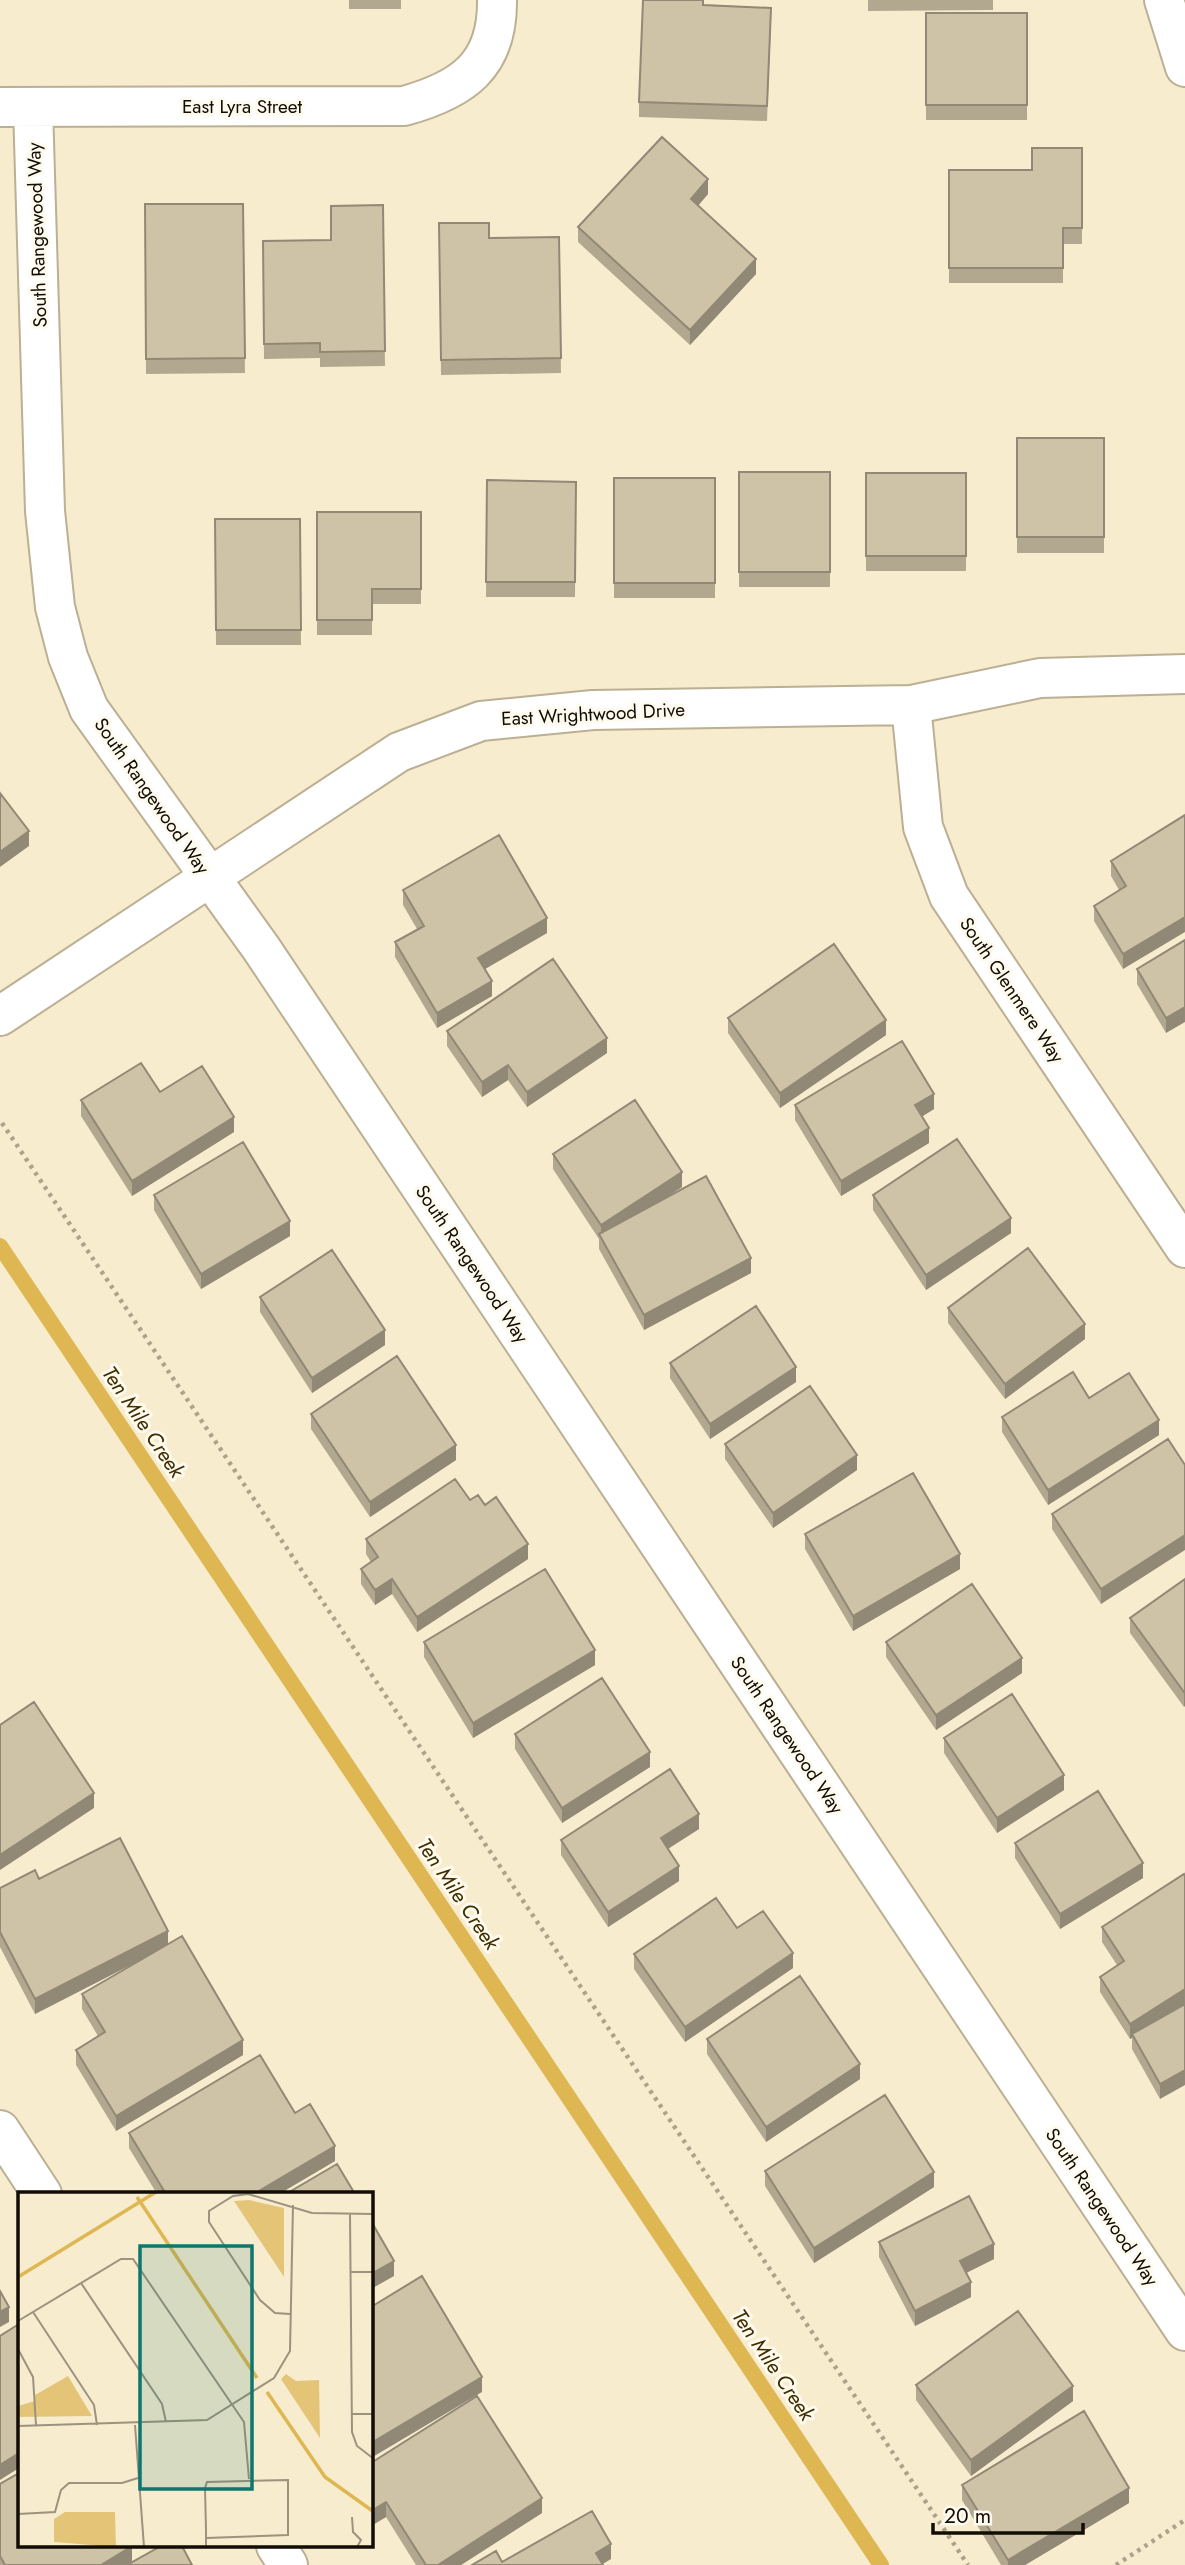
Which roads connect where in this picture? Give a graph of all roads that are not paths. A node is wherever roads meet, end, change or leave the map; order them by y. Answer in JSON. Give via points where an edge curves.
{"nodes":[{"id":1,"x":497,"y":0,"type":"edge"},
{"id":2,"x":1164,"y":0,"type":"edge"},
{"id":3,"x":1185,"y":67,"type":"edge"},
{"id":4,"x":17,"y":107,"type":"edge"},
{"id":5,"x":1185,"y":674,"type":"edge"},
{"id":6,"x":911,"y":705,"type":"junction"},
{"id":7,"x":209,"y":877,"type":"junction"},
{"id":8,"x":0,"y":1016,"type":"edge"},
{"id":9,"x":1185,"y":1248,"type":"edge"},
{"id":10,"x":0,"y":2130,"type":"edge"},
{"id":11,"x":41,"y":2192,"type":"edge"},
{"id":12,"x":1185,"y":2331,"type":"edge"},
{"id":13,"x":277,"y":2548,"type":"edge"},
{"id":14,"x":288,"y":2565,"type":"edge"}],
"edges":[{"from":1,"to":4,"type":"street","name":"East Lyra Street","via":[[490,42],[475,73],[441,96],[404,106]]},
{"from":2,"to":3,"type":"street"},
{"from":4,"to":7,"type":"street","name":"South Rangewood Way","via":[[55,607],[89,709]]},
{"from":5,"to":6,"type":"street","name":"East Wrightwood Drive","via":[[1040,678]]},
{"from":6,"to":7,"type":"street","name":"East Wrightwood Drive","via":[[593,710],[481,721],[399,752]]},
{"from":6,"to":9,"type":"street","name":"South Glenmere Way","via":[[923,827],[949,897]]},
{"from":7,"to":8,"type":"street","name":"East Wrightwood Drive"},
{"from":7,"to":12,"type":"street","name":"South Rangewood Way","via":[[269,960]]},
{"from":10,"to":11,"type":"street"},
{"from":13,"to":14,"type":"street"}]}
